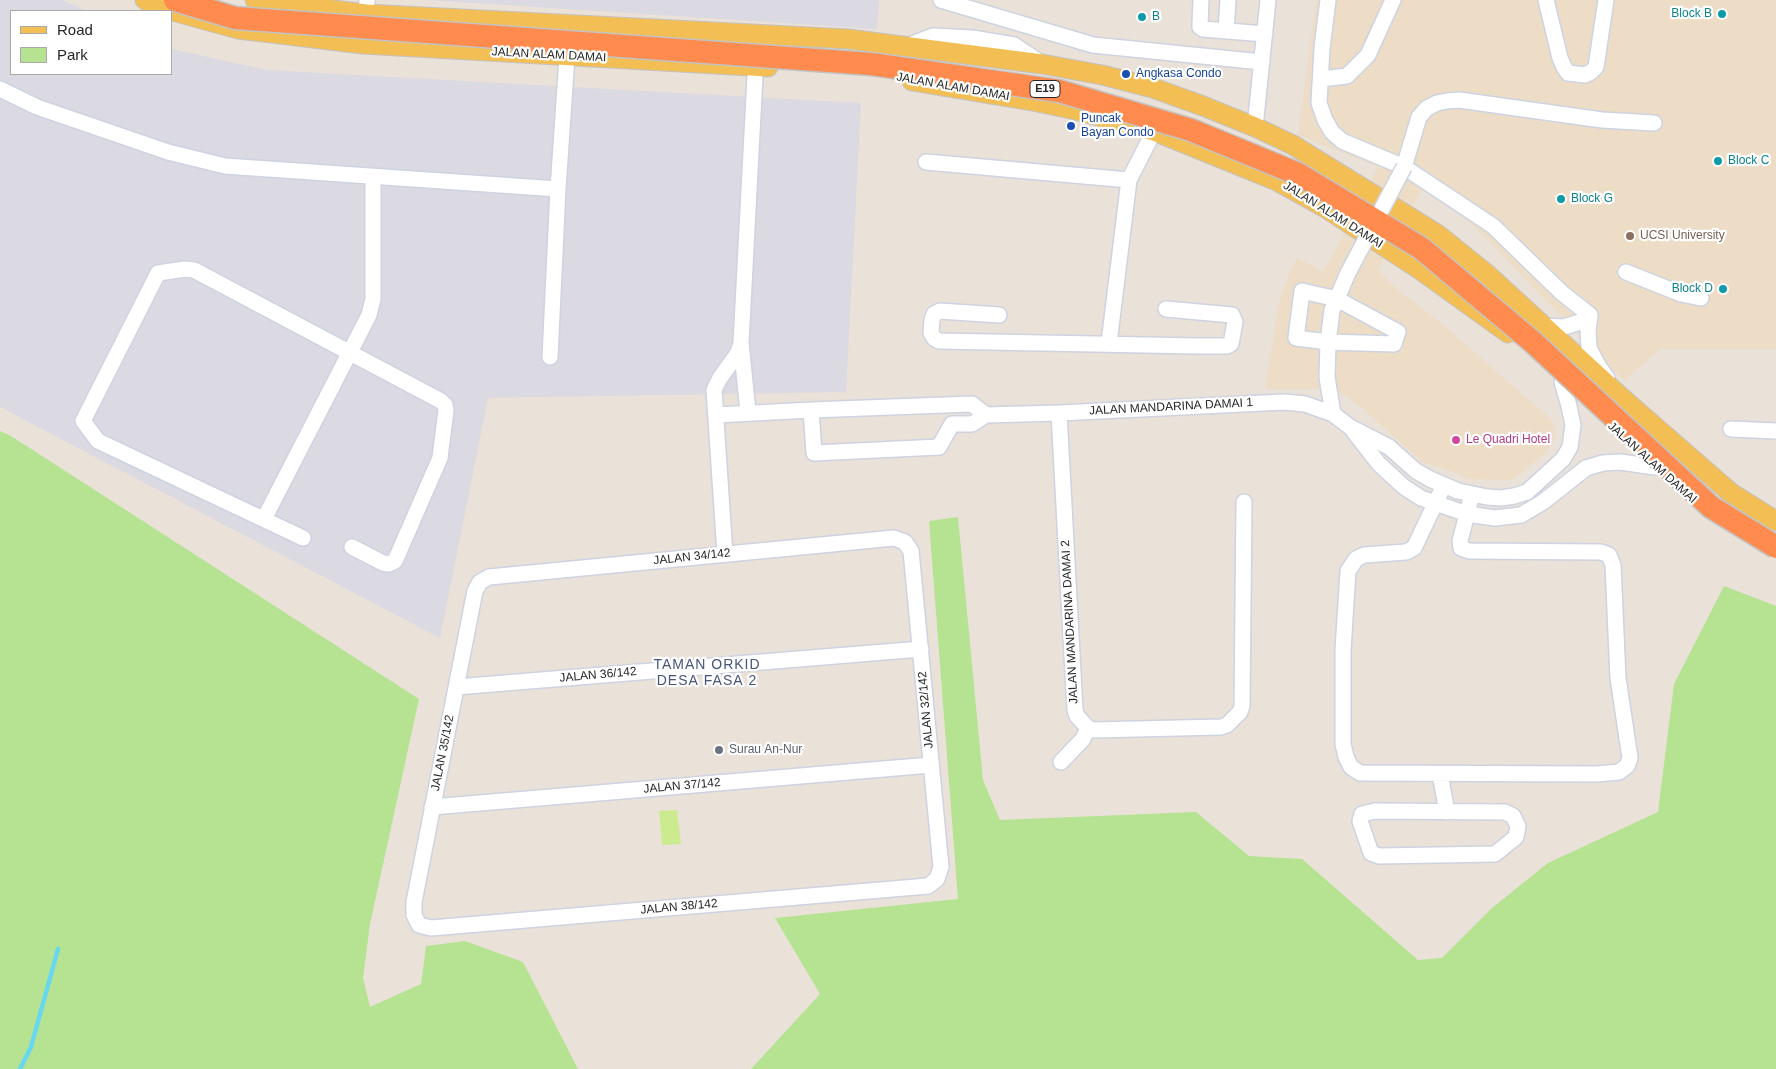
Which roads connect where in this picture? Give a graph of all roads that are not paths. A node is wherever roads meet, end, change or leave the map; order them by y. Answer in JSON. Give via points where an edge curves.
{"nodes":[{"id":1,"x":145,"y":0,"type":"edge"},
{"id":2,"x":175,"y":0,"type":"edge"},
{"id":3,"x":215,"y":0,"type":"edge"},
{"id":4,"x":255,"y":0,"type":"edge"},
{"id":5,"x":387,"y":0,"type":"edge"},
{"id":6,"x":941,"y":0,"type":"edge"},
{"id":7,"x":1202,"y":0,"type":"edge"},
{"id":8,"x":1228,"y":0,"type":"edge"},
{"id":9,"x":1268,"y":0,"type":"edge"},
{"id":10,"x":1328,"y":0,"type":"edge"},
{"id":11,"x":1393,"y":0,"type":"edge"},
{"id":12,"x":1546,"y":0,"type":"edge"},
{"id":13,"x":1606,"y":0,"type":"edge"},
{"id":14,"x":366,"y":7,"type":"edge"},
{"id":15,"x":169,"y":10,"type":"edge"},
{"id":16,"x":172,"y":11,"type":"edge"},
{"id":17,"x":423,"y":18,"type":"junction"},
{"id":18,"x":1226,"y":31,"type":"junction"},
{"id":19,"x":758,"y":34,"type":"junction"},
{"id":20,"x":1265,"y":34,"type":"junction"},
{"id":21,"x":363,"y":44,"type":"junction"},
{"id":22,"x":567,"y":56,"type":"junction"},
{"id":23,"x":1262,"y":62,"type":"junction"},
{"id":24,"x":756,"y":67,"type":"junction"},
{"id":25,"x":1321,"y":79,"type":"junction"},
{"id":26,"x":0,"y":89,"type":"edge"},
{"id":27,"x":1654,"y":124,"type":"dead end"},
{"id":28,"x":1256,"y":127,"type":"junction"},
{"id":29,"x":1154,"y":131,"type":"junction"},
{"id":30,"x":926,"y":162,"type":"dead end"},
{"id":31,"x":1404,"y":167,"type":"junction"},
{"id":32,"x":373,"y":177,"type":"junction"},
{"id":33,"x":1129,"y":180,"type":"junction"},
{"id":34,"x":558,"y":189,"type":"junction"},
{"id":35,"x":1626,"y":272,"type":"dead end"},
{"id":36,"x":1701,"y":298,"type":"dead end"},
{"id":37,"x":1337,"y":299,"type":"junction"},
{"id":38,"x":1166,"y":309,"type":"dead end"},
{"id":39,"x":999,"y":315,"type":"dead end"},
{"id":40,"x":1590,"y":315,"type":"junction"},
{"id":41,"x":1543,"y":326,"type":"junction"},
{"id":42,"x":1328,"y":342,"type":"junction"},
{"id":43,"x":1109,"y":343,"type":"junction"},
{"id":44,"x":741,"y":344,"type":"junction"},
{"id":45,"x":350,"y":353,"type":"junction"},
{"id":46,"x":550,"y":357,"type":"dead end"},
{"id":47,"x":1562,"y":382,"type":"junction"},
{"id":48,"x":1622,"y":398,"type":"junction"},
{"id":49,"x":810,"y":410,"type":"junction"},
{"id":50,"x":748,"y":412,"type":"junction"},
{"id":51,"x":1059,"y":413,"type":"junction"},
{"id":52,"x":1333,"y":414,"type":"junction"},
{"id":53,"x":716,"y":415,"type":"junction"},
{"id":54,"x":986,"y":415,"type":"junction"},
{"id":55,"x":1350,"y":427,"type":"junction"},
{"id":56,"x":1731,"y":429,"type":"dead end"},
{"id":57,"x":1776,"y":431,"type":"edge"},
{"id":58,"x":1656,"y":467,"type":"junction"},
{"id":59,"x":1444,"y":485,"type":"junction"},
{"id":60,"x":1472,"y":494,"type":"junction"},
{"id":61,"x":1244,"y":502,"type":"dead end"},
{"id":62,"x":1435,"y":504,"type":"junction"},
{"id":63,"x":1467,"y":514,"type":"junction"},
{"id":64,"x":264,"y":520,"type":"junction"},
{"id":65,"x":1776,"y":520,"type":"edge"},
{"id":66,"x":303,"y":538,"type":"dead end"},
{"id":67,"x":1776,"y":541,"type":"edge"},
{"id":68,"x":905,"y":542,"type":"joint"},
{"id":69,"x":352,"y":547,"type":"dead end"},
{"id":70,"x":1776,"y":547,"type":"edge"},
{"id":71,"x":725,"y":554,"type":"junction"},
{"id":72,"x":1776,"y":556,"type":"edge"},
{"id":73,"x":480,"y":582,"type":"joint"},
{"id":74,"x":921,"y":648,"type":"junction"},
{"id":75,"x":456,"y":687,"type":"junction"},
{"id":76,"x":1088,"y":728,"type":"junction"},
{"id":77,"x":1061,"y":762,"type":"dead end"},
{"id":78,"x":931,"y":765,"type":"junction"},
{"id":79,"x":1440,"y":774,"type":"junction"},
{"id":80,"x":432,"y":807,"type":"junction"},
{"id":81,"x":1447,"y":812,"type":"junction"},
{"id":82,"x":937,"y":879,"type":"joint"},
{"id":83,"x":419,"y":925,"type":"joint"}],
"edges":[{"from":1,"to":15,"type":"main road","name":"JALAN ALAM DAMAI"},
{"from":2,"to":70,"type":"highway","number":"E19","bridge":true,"via":[[236,18],[871,64],[1059,91],[1191,130],[1298,174],[1421,248],[1534,343],[1711,507]]},
{"from":3,"to":67,"type":"highway","number":"E19","via":[[237,8],[873,58],[1059,87],[1192,125],[1299,168],[1424,243],[1538,341],[1713,502]]},
{"from":4,"to":14,"type":"main road"},
{"from":5,"to":17,"type":"main road"},
{"from":6,"to":23,"type":"street","via":[[1093,45]]},
{"from":7,"to":18,"type":"street","via":[[1200,27]]},
{"from":8,"to":18,"type":"street"},
{"from":9,"to":20,"type":"street"},
{"from":10,"to":25,"type":"street"},
{"from":11,"to":25,"type":"street","via":[[1368,55],[1347,76]]},
{"from":12,"to":13,"type":"street","via":[[1564,67],[1568,73],[1585,74],[1596,67]]},
{"from":14,"to":17,"type":"main road"},
{"from":14,"to":21,"type":"street"},
{"from":16,"to":21,"type":"main road","name":"JALAN ALAM DAMAI","via":[[238,29]]},
{"from":17,"to":19,"type":"main road"},
{"from":18,"to":20,"type":"street"},
{"from":19,"to":24,"type":"street"},
{"from":19,"to":28,"type":"main road","via":[[848,39],[1042,64],[1153,88]]},
{"from":20,"to":23,"type":"street"},
{"from":21,"to":22,"type":"main road","name":"JALAN ALAM DAMAI"},
{"from":22,"to":24,"type":"main road","name":"JALAN ALAM DAMAI"},
{"from":22,"to":34,"type":"street"},
{"from":23,"to":28,"type":"street"},
{"from":24,"to":29,"type":"main road","name":"JALAN ALAM DAMAI","via":[[871,74],[1038,102]]},
{"from":24,"to":44,"type":"street"},
{"from":25,"to":31,"type":"street","via":[[1319,103],[1332,132],[1342,142]]},
{"from":26,"to":32,"type":"street","via":[[36,107],[168,152],[225,166]]},
{"from":27,"to":31,"type":"street","via":[[1447,101],[1427,108],[1419,117]]},
{"from":28,"to":41,"type":"main road","via":[[1437,234]]},
{"from":29,"to":33,"type":"street"},
{"from":29,"to":47,"type":"main road","name":"JALAN ALAM DAMAI","via":[[1277,181],[1324,207],[1419,269],[1508,333]]},
{"from":30,"to":33,"type":"street"},
{"from":31,"to":37,"type":"street","bridge":true},
{"from":31,"to":40,"type":"street","via":[[1493,226],[1562,293]]},
{"from":32,"to":34,"type":"street"},
{"from":32,"to":45,"type":"street","via":[[373,300]]},
{"from":33,"to":43,"type":"street"},
{"from":34,"to":46,"type":"street"},
{"from":35,"to":36,"type":"street","via":[[1681,294]]},
{"from":37,"to":42,"type":"street","via":[[1332,310]]},
{"from":37,"to":42,"type":"street","via":[[1302,291],[1296,338]]},
{"from":37,"to":42,"type":"street","via":[[1398,332],[1394,344]]},
{"from":38,"to":43,"type":"street","via":[[1232,315],[1235,322],[1231,344]]},
{"from":39,"to":43,"type":"street","via":[[940,311],[934,314],[931,333],[939,341]]},
{"from":40,"to":41,"type":"street","via":[[1564,327]]},
{"from":40,"to":48,"type":"street","via":[[1589,348],[1598,367]]},
{"from":41,"to":48,"type":"main road"},
{"from":42,"to":52,"type":"street","via":[[1327,377]]},
{"from":44,"to":50,"type":"street"},
{"from":44,"to":53,"type":"street","via":[[714,390]]},
{"from":45,"to":64,"type":"street"},
{"from":45,"to":64,"type":"street","via":[[194,270],[158,273],[83,421],[98,441]]},
{"from":45,"to":69,"type":"street","via":[[441,400],[446,410],[440,458],[395,561],[383,563]]},
{"from":47,"to":58,"type":"main road","name":"JALAN ALAM DAMAI"},
{"from":47,"to":60,"type":"street","name":"JALAN MANDARINA DAMAI 1","via":[[1573,425],[1570,447],[1563,459],[1527,492],[1501,498]]},
{"from":48,"to":65,"type":"main road","via":[[1731,493]]},
{"from":49,"to":50,"type":"street"},
{"from":49,"to":54,"type":"street","via":[[972,404]]},
{"from":49,"to":54,"type":"street","via":[[814,453],[939,447],[952,424],[972,424]]},
{"from":50,"to":53,"type":"street"},
{"from":51,"to":52,"type":"street","name":"JALAN MANDARINA DAMAI 1","via":[[1284,402],[1305,404]]},
{"from":51,"to":54,"type":"street","name":"JALAN MANDARINA DAMAI 1"},
{"from":51,"to":76,"type":"street","name":"JALAN MANDARINA DAMAI 2","via":[[1074,710]]},
{"from":52,"to":55,"type":"street","name":"JALAN MANDARINA DAMAI 1"},
{"from":53,"to":71,"type":"street"},
{"from":55,"to":59,"type":"street","name":"JALAN MANDARINA DAMAI 1","via":[[1389,447],[1416,471]]},
{"from":55,"to":62,"type":"street","name":"JALAN MANDARINA DAMAI 1","via":[[1379,464],[1404,487]]},
{"from":56,"to":57,"type":"street"},
{"from":58,"to":63,"type":"street","name":"JALAN MANDARINA DAMAI 1","via":[[1603,463],[1586,468],[1542,502],[1520,514],[1495,518]]},
{"from":58,"to":72,"type":"main road","name":"JALAN ALAM DAMAI","via":[[1698,505]]},
{"from":59,"to":60,"type":"street","name":"JALAN MANDARINA DAMAI 1"},
{"from":59,"to":62,"type":"street"},
{"from":60,"to":63,"type":"street"},
{"from":61,"to":76,"type":"street","via":[[1240,712],[1221,727]]},
{"from":62,"to":63,"type":"street","name":"JALAN MANDARINA DAMAI 1"},
{"from":62,"to":79,"type":"street","via":[[1414,548],[1406,552],[1364,555],[1356,559],[1348,572],[1343,650],[1344,744],[1351,767],[1360,772]]},
{"from":63,"to":79,"type":"street","via":[[1460,541],[1461,548],[1469,551],[1600,552],[1609,555],[1614,565],[1617,669],[1630,758],[1627,766],[1619,772],[1597,774]]},
{"from":64,"to":66,"type":"street"},
{"from":68,"to":71,"type":"street","name":"JALAN 34/142","via":[[894,538]]},
{"from":68,"to":74,"type":"street","name":"JALAN 32/142","via":[[911,551]]},
{"from":71,"to":73,"type":"street","name":"JALAN 34/142","via":[[489,577]]},
{"from":73,"to":75,"type":"street","name":"JALAN 35/142","via":[[474,591]]},
{"from":74,"to":75,"type":"street","name":"JALAN 36/142"},
{"from":74,"to":78,"type":"street","name":"JALAN 32/142"},
{"from":75,"to":80,"type":"street","name":"JALAN 35/142"},
{"from":76,"to":77,"type":"street","via":[[1083,739]]},
{"from":78,"to":80,"type":"street","name":"JALAN 37/142"},
{"from":78,"to":82,"type":"street","name":"JALAN 32/142","via":[[941,867]]},
{"from":79,"to":81,"type":"street"},
{"from":80,"to":83,"type":"street","name":"JALAN 35/142","via":[[414,902],[414,915]]},
{"from":81,"to":81,"type":"street","via":[[1505,812],[1513,816],[1518,826],[1516,837],[1495,854],[1379,856],[1371,853],[1360,820],[1362,814],[1375,811]]},
{"from":82,"to":83,"type":"street","name":"JALAN 38/142","via":[[928,886],[431,928]]}]}
